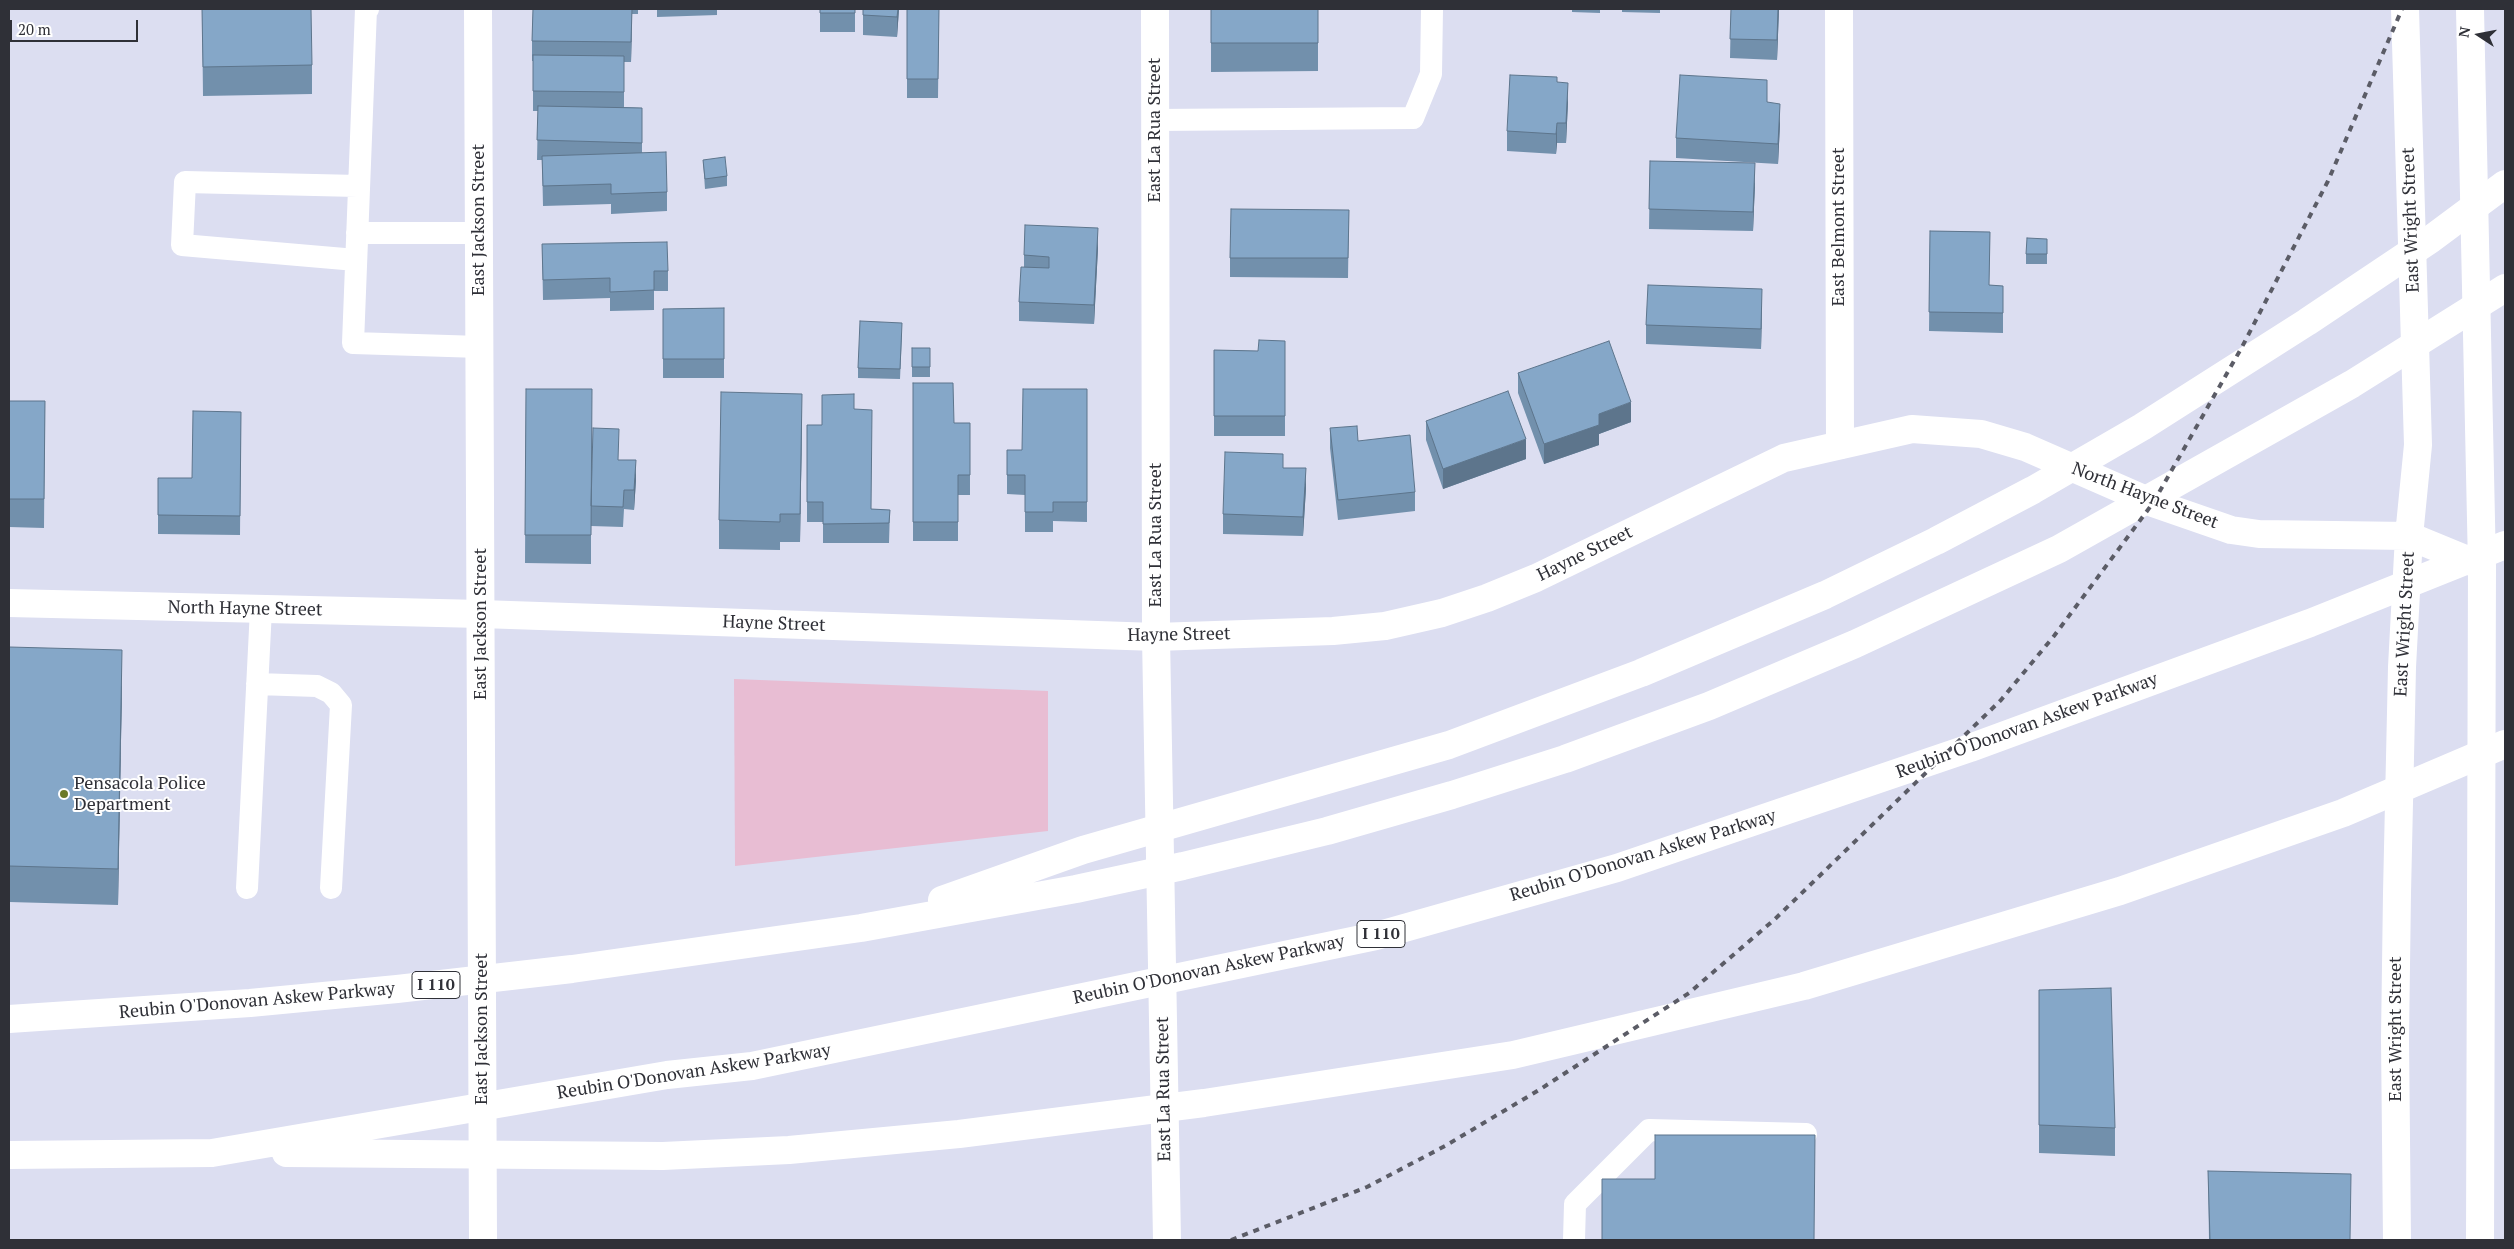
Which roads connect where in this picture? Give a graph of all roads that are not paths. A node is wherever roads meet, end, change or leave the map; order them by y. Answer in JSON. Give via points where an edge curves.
{"nodes":[{"id":1,"x":368,"y":9,"type":"edge"},
{"id":2,"x":478,"y":9,"type":"edge"},
{"id":3,"x":1155,"y":9,"type":"edge"},
{"id":4,"x":1432,"y":9,"type":"edge"},
{"id":5,"x":1839,"y":9,"type":"edge"},
{"id":6,"x":2405,"y":9,"type":"edge"},
{"id":7,"x":2470,"y":9,"type":"edge"},
{"id":8,"x":1155,"y":120,"type":"junction"},
{"id":9,"x":2505,"y":184,"type":"edge"},
{"id":10,"x":358,"y":186,"type":"junction"},
{"id":11,"x":356,"y":233,"type":"junction"},
{"id":12,"x":480,"y":234,"type":"junction"},
{"id":13,"x":356,"y":260,"type":"junction"},
{"id":14,"x":2505,"y":288,"type":"edge"},
{"id":15,"x":480,"y":347,"type":"junction"},
{"id":16,"x":1840,"y":445,"type":"junction"},
{"id":17,"x":2409,"y":536,"type":"junction"},
{"id":18,"x":2505,"y":545,"type":"edge"},
{"id":19,"x":2482,"y":566,"type":"junction"},
{"id":20,"x":9,"y":604,"type":"edge"},
{"id":21,"x":261,"y":609,"type":"junction"},
{"id":22,"x":481,"y":614,"type":"junction"},
{"id":23,"x":1156,"y":637,"type":"junction"},
{"id":24,"x":257,"y":684,"type":"junction"},
{"id":25,"x":2505,"y":744,"type":"edge"},
{"id":26,"x":246,"y":888,"type":"dead end"},
{"id":27,"x":331,"y":888,"type":"dead end"},
{"id":28,"x":861,"y":928,"type":"junction"},
{"id":29,"x":9,"y":1019,"type":"edge"},
{"id":30,"x":1806,"y":1134,"type":"edge"},
{"id":31,"x":212,"y":1153,"type":"junction"},
{"id":32,"x":9,"y":1155,"type":"edge"},
{"id":33,"x":483,"y":1240,"type":"edge"},
{"id":34,"x":1167,"y":1240,"type":"edge"},
{"id":35,"x":1574,"y":1240,"type":"edge"},
{"id":36,"x":2397,"y":1240,"type":"edge"},
{"id":37,"x":2480,"y":1240,"type":"edge"}],
"edges":[{"from":1,"to":10,"type":"lane"},
{"from":2,"to":12,"type":"main road","name":"East Jackson Street"},
{"from":3,"to":8,"type":"main road","name":"East La Rua Street"},
{"from":4,"to":8,"type":"lane","via":[[1431,74],[1413,118]]},
{"from":5,"to":16,"type":"main road","name":"East Belmont Street"},
{"from":6,"to":17,"type":"main road","name":"East Wright Street","via":[[2418,445]]},
{"from":7,"to":19,"type":"main road"},
{"from":8,"to":23,"type":"main road","name":"East La Rua Street"},
{"from":9,"to":28,"type":"main road","via":[[2406,256],[2142,427],[1936,542],[1825,595],[1641,673],[1449,745],[1083,850]]},
{"from":10,"to":11,"type":"lane"},
{"from":10,"to":13,"type":"lane","via":[[184,182],[182,245]]},
{"from":11,"to":12,"type":"lane"},
{"from":11,"to":13,"type":"lane"},
{"from":12,"to":15,"type":"main road","name":"East Jackson Street"},
{"from":13,"to":15,"type":"lane","via":[[353,343]]},
{"from":14,"to":28,"type":"main road","via":[[2352,384],[2059,549],[1856,644],[1709,706],[1565,759],[1327,831],[1076,889]]},
{"from":15,"to":22,"type":"main road","name":"East Jackson Street"},
{"from":16,"to":17,"type":"main road","name":"North Hayne Street","via":[[1912,428],[1980,434],[2025,447],[2153,503],[2231,530],[2259,534]]},
{"from":16,"to":23,"type":"main road","name":"Hayne Street","via":[[1784,458],[1536,578],[1442,613],[1385,626],[1333,631]]},
{"from":17,"to":19,"type":"main road","name":"North Hayne Street"},
{"from":17,"to":36,"type":"main road","name":"East Wright Street","via":[[2397,893]]},
{"from":18,"to":31,"type":"main road","name":"Reubin O'Donovan Askew Parkway","number":"I 110","via":[[2310,624],[1970,748],[1617,868],[1376,936],[752,1066],[667,1076]]},
{"from":19,"to":37,"type":"main road"},
{"from":20,"to":21,"type":"main road","name":"North Hayne Street"},
{"from":21,"to":22,"type":"main road","name":"North Hayne Street"},
{"from":21,"to":24,"type":"lane"},
{"from":22,"to":23,"type":"main road","name":"Hayne Street"},
{"from":22,"to":33,"type":"main road","name":"East Jackson Street"},
{"from":23,"to":34,"type":"main road","name":"East La Rua Street"},
{"from":24,"to":26,"type":"lane"},
{"from":24,"to":27,"type":"lane","via":[[317,686],[331,693],[341,705]]},
{"from":25,"to":31,"type":"main road","via":[[2343,813],[2120,891],[1804,986],[1512,1055],[1204,1103],[959,1134],[789,1150],[663,1156]]},
{"from":28,"to":29,"type":"main road","name":"Reubin O'Donovan Askew Parkway","number":"I 110","via":[[582,968],[397,990]]},
{"from":30,"to":35,"type":"lane","via":[[1649,1130],[1575,1204]]},
{"from":31,"to":32,"type":"main road","name":"Reubin O'Donovan Askew Parkway","number":"I 110"}]}
